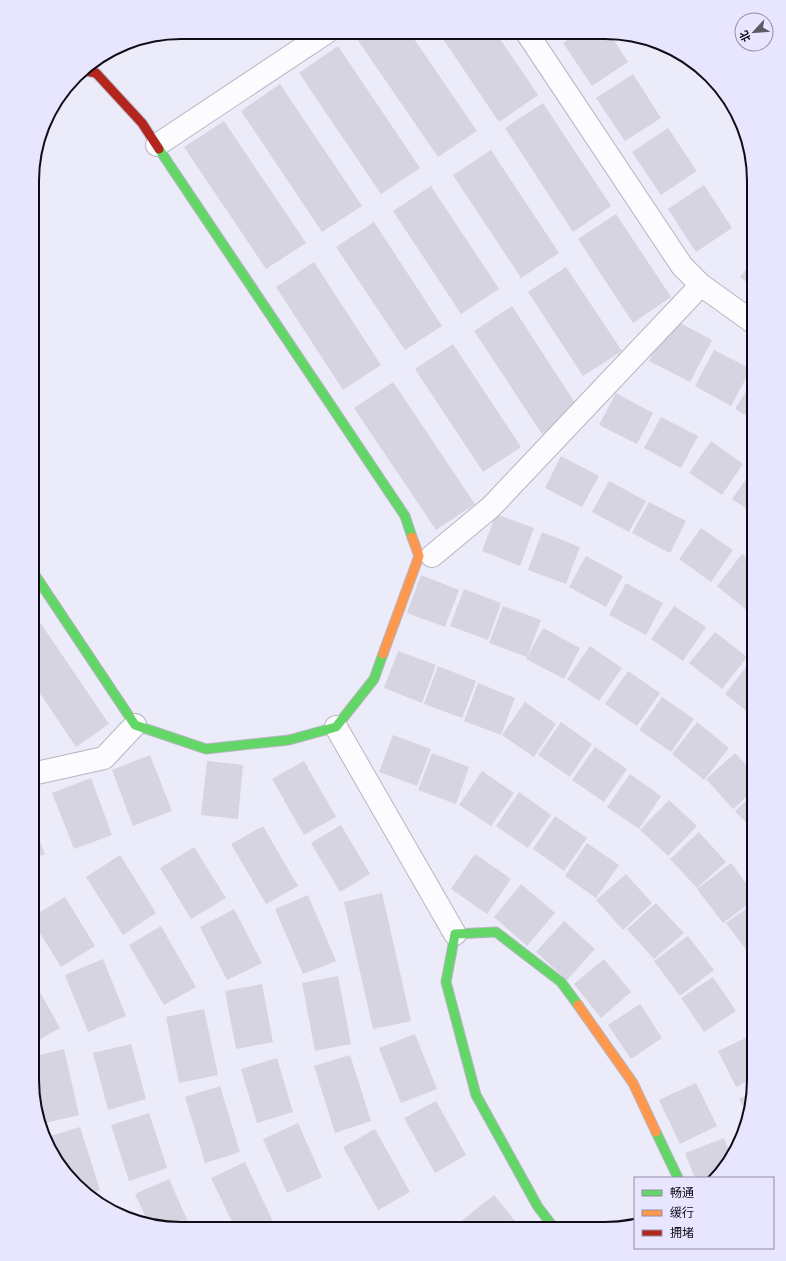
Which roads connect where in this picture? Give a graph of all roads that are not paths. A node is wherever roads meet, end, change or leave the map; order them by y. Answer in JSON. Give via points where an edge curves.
{"nodes":[{"id":1,"x":316,"y":39,"type":"edge"},
{"id":2,"x":531,"y":39,"type":"edge"},
{"id":3,"x":89,"y":72,"type":"edge"},
{"id":4,"x":157,"y":145,"type":"junction"},
{"id":5,"x":701,"y":285,"type":"junction"},
{"id":6,"x":747,"y":318,"type":"edge"},
{"id":7,"x":432,"y":556,"type":"dead end"},
{"id":8,"x":39,"y":581,"type":"edge"},
{"id":9,"x":135,"y":725,"type":"junction"},
{"id":10,"x":336,"y":727,"type":"junction"},
{"id":11,"x":39,"y":772,"type":"edge"},
{"id":12,"x":455,"y":934,"type":"junction"},
{"id":13,"x":678,"y":1177,"type":"edge"},
{"id":14,"x":550,"y":1222,"type":"edge"}],
"edges":[{"from":1,"to":4,"type":"street"},
{"from":2,"to":5,"type":"street","via":[[682,266]]},
{"from":3,"to":4,"type":"street","via":[[96,74],[142,123]]},
{"from":4,"to":10,"type":"street","via":[[405,516],[418,556],[374,679]]},
{"from":5,"to":6,"type":"street"},
{"from":5,"to":7,"type":"street","via":[[491,507]]},
{"from":8,"to":9,"type":"street"},
{"from":9,"to":10,"type":"street","via":[[206,749],[289,740]]},
{"from":9,"to":11,"type":"street","via":[[104,758]]},
{"from":10,"to":12,"type":"street"},
{"from":12,"to":13,"type":"street","via":[[496,932],[561,982],[633,1083]]},
{"from":12,"to":14,"type":"street","via":[[446,982],[476,1095],[538,1207]]}]}
